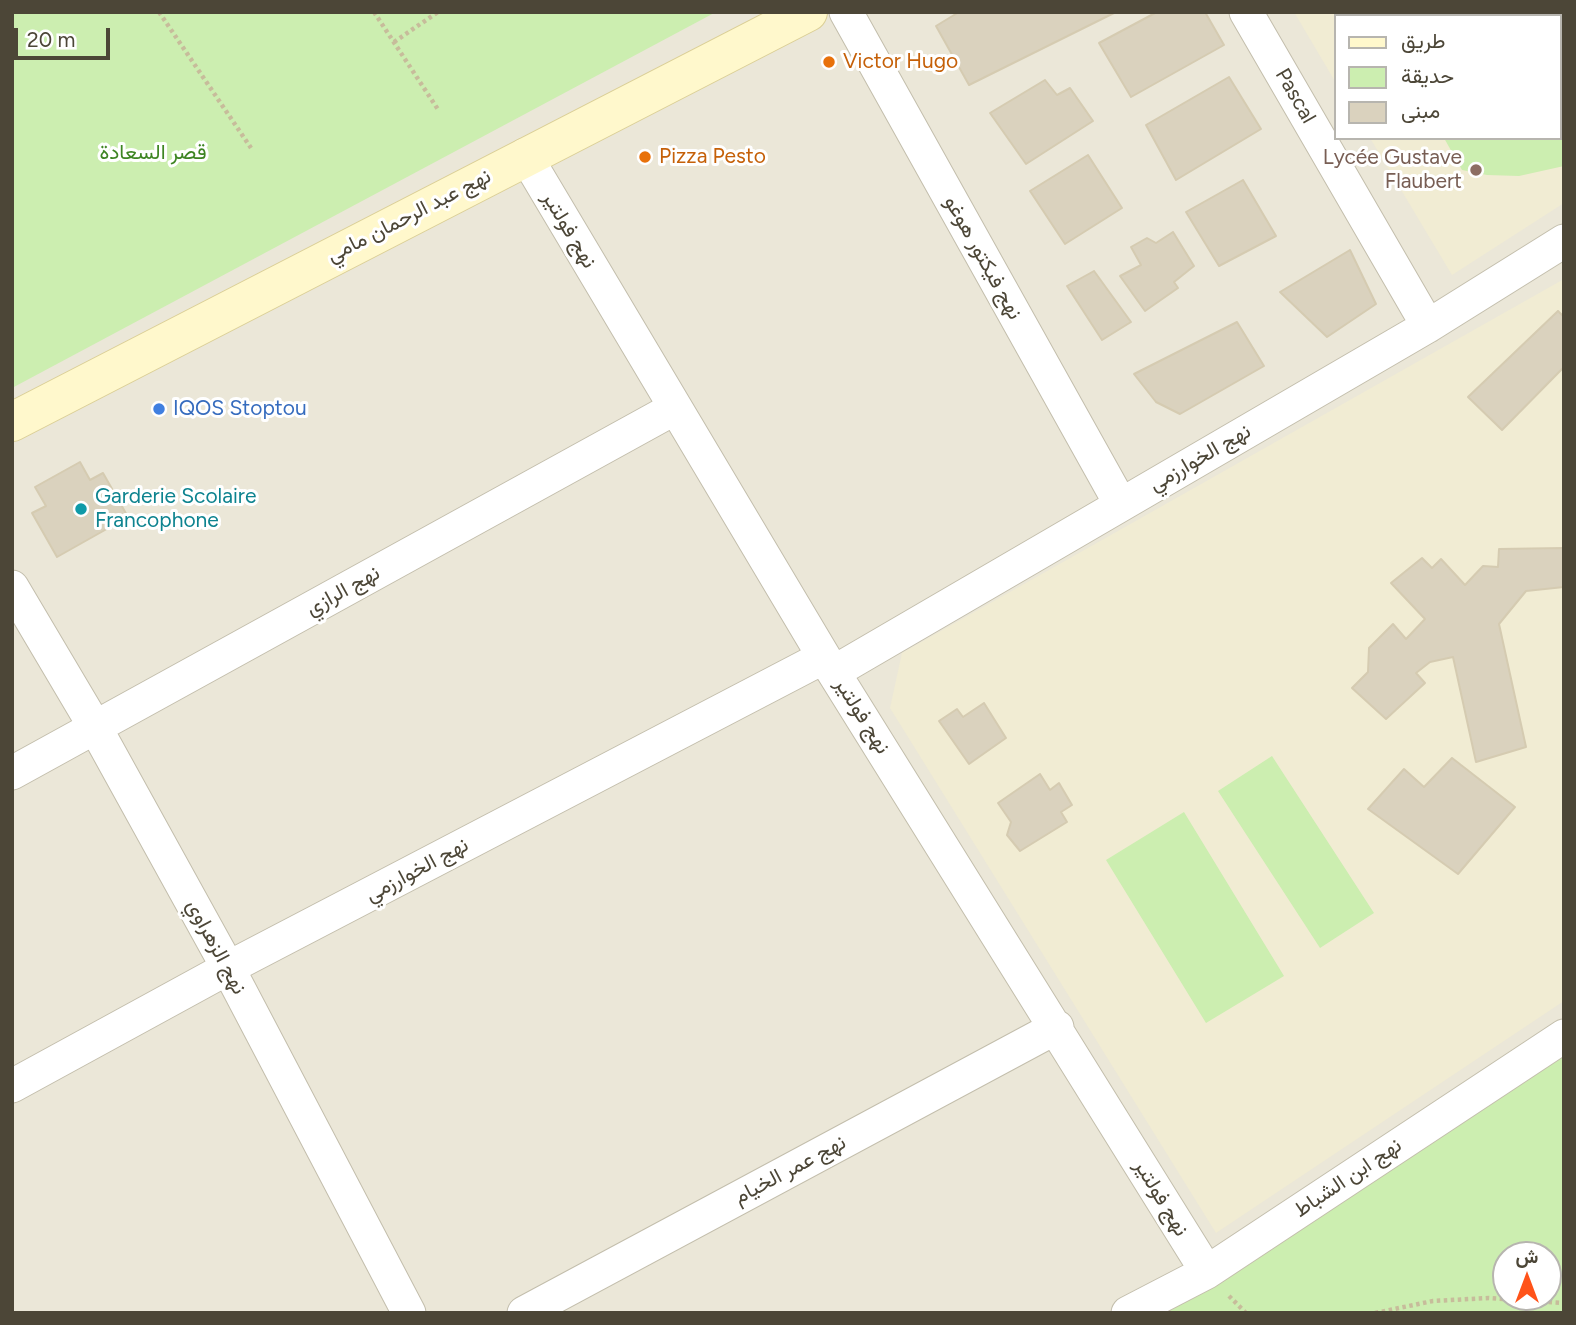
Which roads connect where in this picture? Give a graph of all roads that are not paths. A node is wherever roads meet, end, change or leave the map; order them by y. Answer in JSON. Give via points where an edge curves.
{"nodes":[{"id":1,"x":808,"y":12,"type":"edge"},
{"id":2,"x":846,"y":12,"type":"edge"},
{"id":3,"x":1246,"y":12,"type":"edge"},
{"id":4,"x":525,"y":155,"type":"junction"},
{"id":5,"x":1564,"y":241,"type":"edge"},
{"id":6,"x":1428,"y":326,"type":"junction"},
{"id":7,"x":675,"y":408,"type":"junction"},
{"id":8,"x":12,"y":422,"type":"edge"},
{"id":9,"x":1120,"y":503,"type":"junction"},
{"id":10,"x":12,"y":587,"type":"edge"},
{"id":11,"x":829,"y":664,"type":"junction"},
{"id":12,"x":95,"y":727,"type":"junction"},
{"id":13,"x":12,"y":773,"type":"edge"},
{"id":14,"x":228,"y":968,"type":"junction"},
{"id":15,"x":1057,"y":1027,"type":"junction"},
{"id":16,"x":1564,"y":1036,"type":"edge"},
{"id":17,"x":12,"y":1086,"type":"edge"},
{"id":18,"x":1207,"y":1272,"type":"junction"},
{"id":19,"x":409,"y":1313,"type":"edge"},
{"id":20,"x":524,"y":1313,"type":"edge"},
{"id":21,"x":1128,"y":1313,"type":"edge"}],
"edges":[{"from":1,"to":4,"type":"street","name":"نهج عبد الرحمان مامي"},
{"from":2,"to":9,"type":"street","name":"نهج فيكتور هوغو"},
{"from":3,"to":6,"type":"street","name":"Pascal"},
{"from":4,"to":7,"type":"street","name":"نهج فولتير"},
{"from":4,"to":8,"type":"street","name":"نهج عبد الرحمان مامي"},
{"from":5,"to":6,"type":"street","name":"نهج الخوارزمي"},
{"from":6,"to":9,"type":"street","name":"نهج الخوارزمي"},
{"from":7,"to":11,"type":"street","name":"نهج فولتير"},
{"from":7,"to":12,"type":"street","name":"نهج الرازي"},
{"from":9,"to":11,"type":"street","name":"نهج الخوارزمي"},
{"from":10,"to":12,"type":"street","name":"نهج الزهراوي"},
{"from":11,"to":14,"type":"street","name":"نهج الخوارزمي"},
{"from":11,"to":15,"type":"street","name":"نهج فولتير"},
{"from":12,"to":13,"type":"street","name":"نهج الرازي"},
{"from":12,"to":14,"type":"street","name":"نهج الزهراوي"},
{"from":14,"to":17,"type":"street","name":"نهج الخوارزمي"},
{"from":14,"to":19,"type":"street","name":"نهج الزهراوي"},
{"from":15,"to":18,"type":"street","name":"نهج فولتير"},
{"from":15,"to":20,"type":"street","name":"نهج عمر الخيام"},
{"from":16,"to":18,"type":"street","name":"نهج ابن الشباط"},
{"from":18,"to":21,"type":"street","name":"نهج ابن الشباط"}]}
